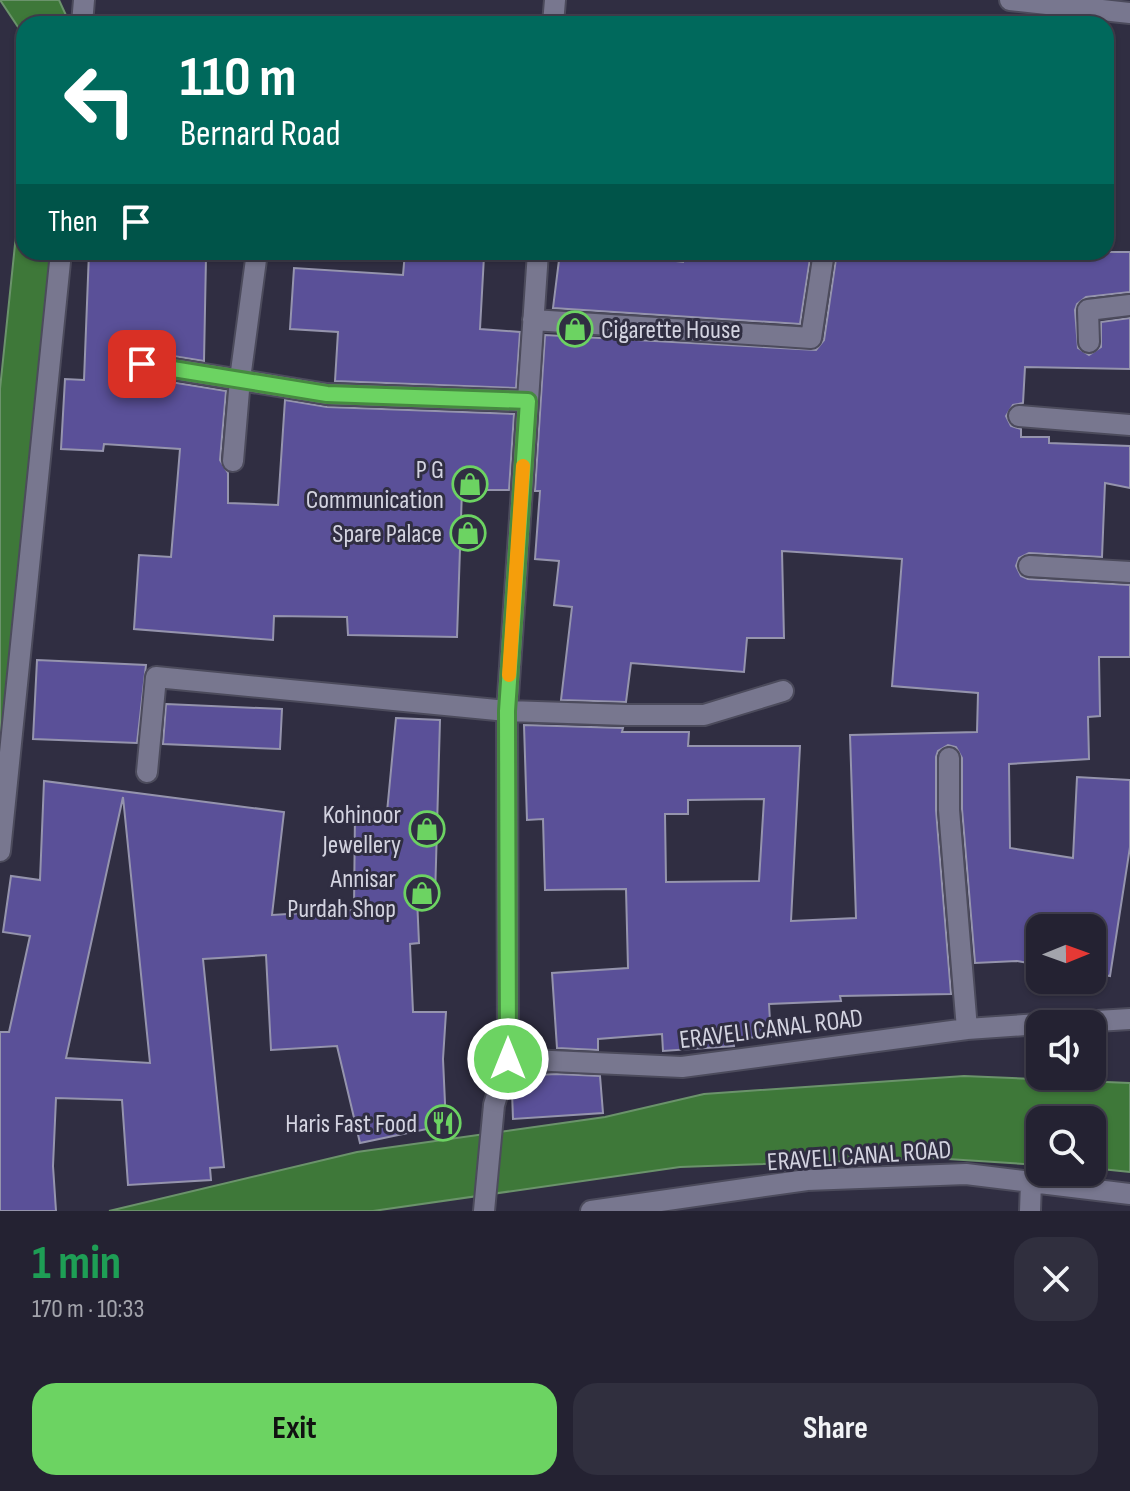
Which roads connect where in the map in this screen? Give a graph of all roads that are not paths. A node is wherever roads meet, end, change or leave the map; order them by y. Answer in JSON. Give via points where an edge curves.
{"nodes":[{"id":1,"x":1010,"y":0,"type":"edge"},
{"id":2,"x":1130,"y":13,"type":"edge"},
{"id":3,"x":60,"y":260,"type":"edge"},
{"id":4,"x":256,"y":260,"type":"edge"},
{"id":5,"x":537,"y":260,"type":"edge"},
{"id":6,"x":823,"y":260,"type":"edge"},
{"id":7,"x":1130,"y":305,"type":"edge"},
{"id":8,"x":533,"y":320,"type":"junction"},
{"id":9,"x":1089,"y":342,"type":"dead end"},
{"id":10,"x":142,"y":364,"type":"dead end"},
{"id":11,"x":240,"y":379,"type":"junction"},
{"id":12,"x":528,"y":401,"type":"junction"},
{"id":13,"x":1019,"y":416,"type":"dead end"},
{"id":14,"x":1130,"y":425,"type":"edge"},
{"id":15,"x":233,"y":461,"type":"dead end"},
{"id":16,"x":1029,"y":566,"type":"dead end"},
{"id":17,"x":1130,"y":572,"type":"edge"},
{"id":18,"x":783,"y":691,"type":"dead end"},
{"id":19,"x":507,"y":711,"type":"junction"},
{"id":20,"x":949,"y":758,"type":"dead end"},
{"id":21,"x":147,"y":772,"type":"dead end"},
{"id":22,"x":0,"y":851,"type":"edge"},
{"id":23,"x":1130,"y":1019,"type":"edge"},
{"id":24,"x":1106,"y":1020,"type":"edge"},
{"id":25,"x":1026,"y":1025,"type":"edge"},
{"id":26,"x":967,"y":1029,"type":"junction"},
{"id":27,"x":508,"y":1059,"type":"junction"},
{"id":28,"x":1026,"y":1181,"type":"edge"},
{"id":29,"x":1031,"y":1186,"type":"edge"},
{"id":30,"x":1064,"y":1186,"type":"edge"},
{"id":31,"x":1130,"y":1194,"type":"edge"},
{"id":32,"x":484,"y":1211,"type":"edge"},
{"id":33,"x":591,"y":1211,"type":"edge"},
{"id":34,"x":1030,"y":1211,"type":"edge"}],
"edges":[{"from":1,"to":2,"type":"street"},
{"from":3,"to":22,"type":"street"},
{"from":4,"to":11,"type":"street"},
{"from":5,"to":8,"type":"street"},
{"from":6,"to":8,"type":"street","via":[[811,338]]},
{"from":7,"to":9,"type":"street","via":[[1088,310]]},
{"from":8,"to":12,"type":"street"},
{"from":10,"to":11,"type":"street"},
{"from":11,"to":12,"type":"street","via":[[327,394]]},
{"from":11,"to":15,"type":"street"},
{"from":12,"to":19,"type":"street"},
{"from":13,"to":14,"type":"street"},
{"from":16,"to":17,"type":"street"},
{"from":18,"to":19,"type":"street","via":[[704,715]]},
{"from":19,"to":21,"type":"street","via":[[156,677]]},
{"from":19,"to":27,"type":"street"},
{"from":20,"to":26,"type":"street"},
{"from":23,"to":24,"type":"street"},
{"from":25,"to":26,"type":"street","name":"ERAVELI CANAL ROAD"},
{"from":26,"to":27,"type":"street","name":"ERAVELI CANAL ROAD","via":[[682,1067]]},
{"from":27,"to":32,"type":"street","via":[[494,1105]]},
{"from":28,"to":33,"type":"street","name":"ERAVELI CANAL ROAD","via":[[966,1174],[807,1180]]},
{"from":29,"to":34,"type":"street"},
{"from":30,"to":31,"type":"street","name":"ERAVELI CANAL ROAD"}]}
